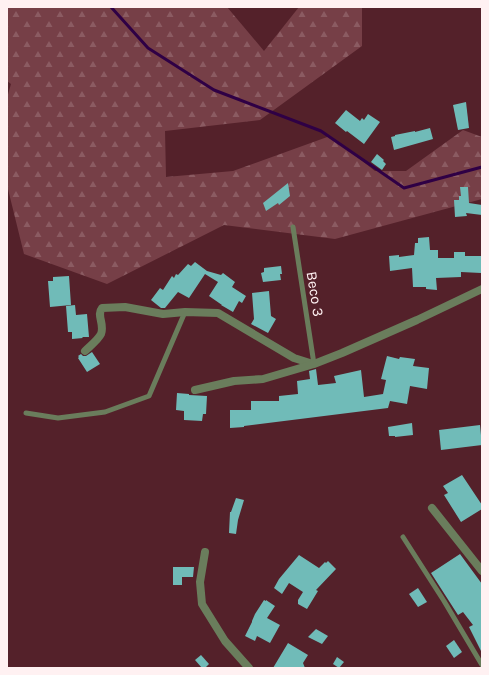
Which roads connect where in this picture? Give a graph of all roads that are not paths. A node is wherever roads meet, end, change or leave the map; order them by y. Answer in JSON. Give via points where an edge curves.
{"nodes":[{"id":1,"x":293,"y":227,"type":"dead end"},
{"id":2,"x":482,"y":289,"type":"edge"},
{"id":3,"x":185,"y":312,"type":"junction"},
{"id":4,"x":85,"y":351,"type":"dead end"},
{"id":5,"x":314,"y":364,"type":"junction"},
{"id":6,"x":195,"y":390,"type":"dead end"},
{"id":7,"x":26,"y":413,"type":"dead end"},
{"id":8,"x":432,"y":508,"type":"dead end"},
{"id":9,"x":404,"y":537,"type":"dead end"},
{"id":10,"x":205,"y":552,"type":"dead end"},
{"id":11,"x":482,"y":571,"type":"edge"},
{"id":12,"x":482,"y":665,"type":"edge"},
{"id":13,"x":249,"y":668,"type":"edge"}],
"edges":[{"from":1,"to":5,"type":"lane","name":"Beco 3"},
{"from":2,"to":5,"type":"street"},
{"from":3,"to":4,"type":"street","via":[[163,314],[125,307],[102,308],[99,314],[102,321],[101,334]]},
{"from":3,"to":5,"type":"street","via":[[218,313],[294,358]]},
{"from":3,"to":7,"type":"lane","via":[[149,396],[105,412],[58,418]]},
{"from":5,"to":6,"type":"street","via":[[264,379],[234,381]]},
{"from":8,"to":11,"type":"street"},
{"from":9,"to":12,"type":"lane"},
{"from":10,"to":13,"type":"street","via":[[200,582],[202,604],[225,640]]}]}
